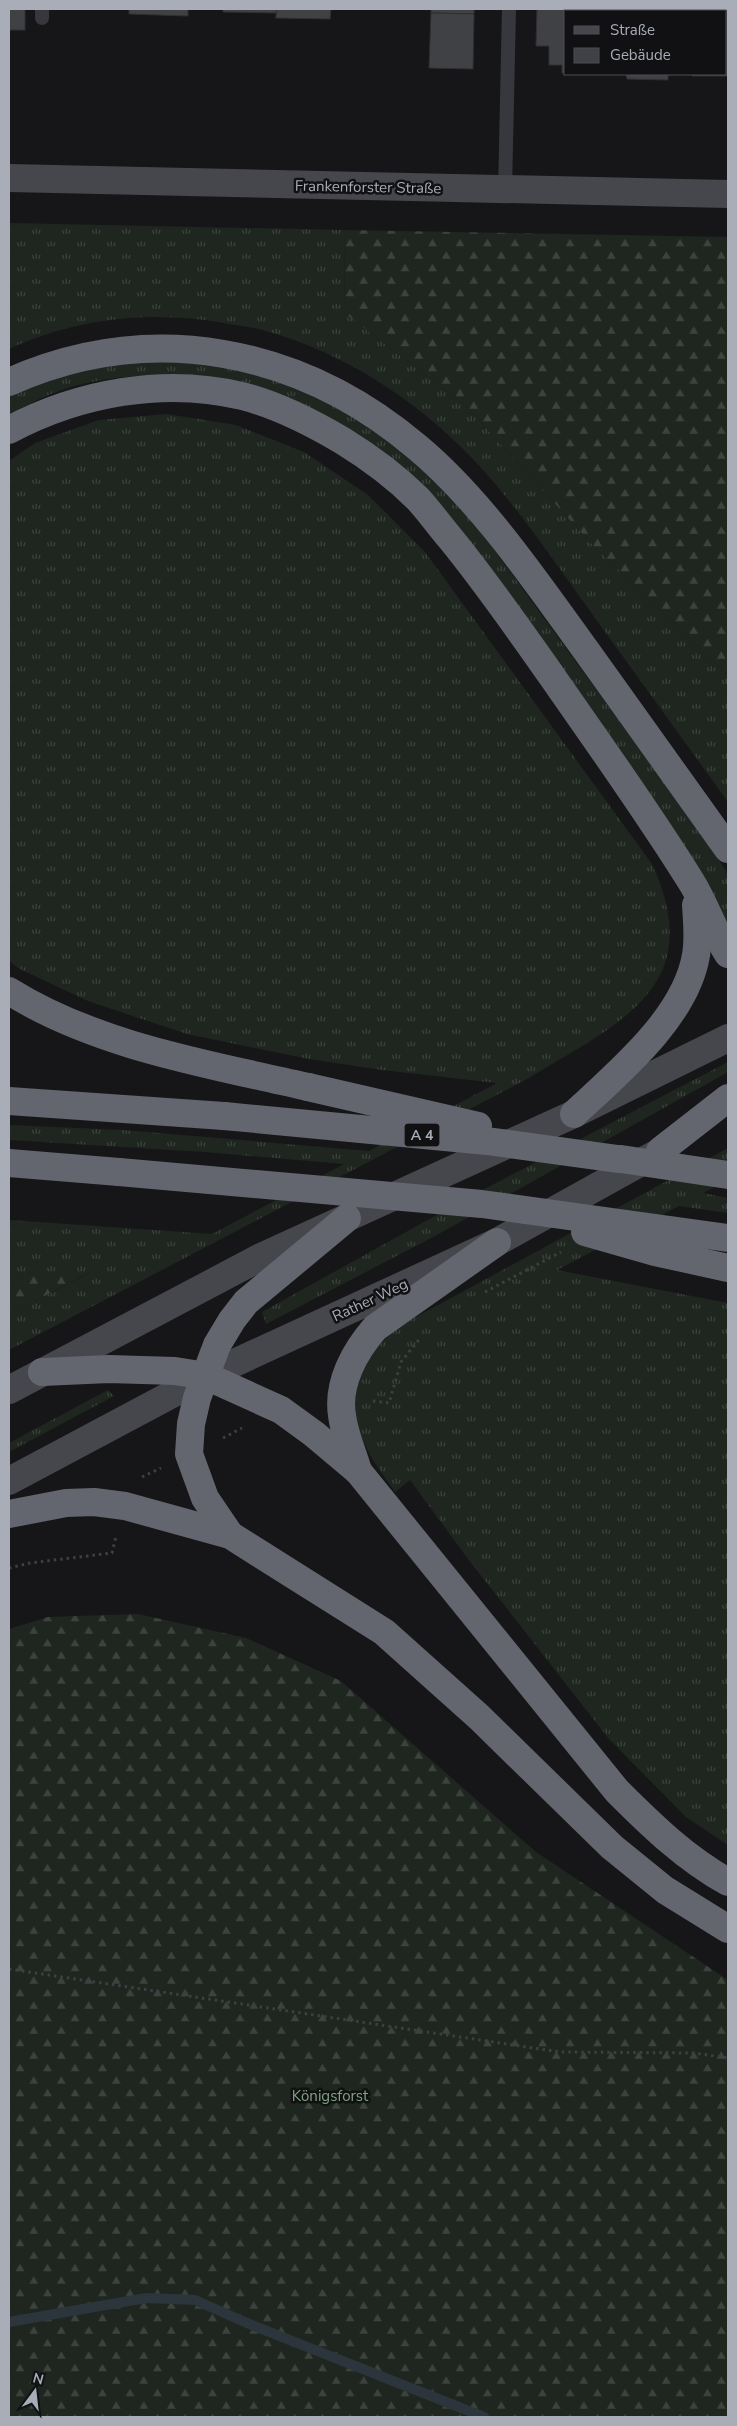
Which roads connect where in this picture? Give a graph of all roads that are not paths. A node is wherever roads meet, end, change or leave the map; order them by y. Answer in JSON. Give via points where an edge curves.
{"nodes":[{"id":1,"x":510,"y":9,"type":"edge"},
{"id":2,"x":9,"y":178,"type":"edge"},
{"id":3,"x":505,"y":190,"type":"junction"},
{"id":4,"x":728,"y":194,"type":"edge"},
{"id":5,"x":9,"y":382,"type":"edge"},
{"id":6,"x":9,"y":430,"type":"edge"},
{"id":7,"x":728,"y":849,"type":"edge"},
{"id":8,"x":694,"y":886,"type":"junction"},
{"id":9,"x":728,"y":954,"type":"edge"},
{"id":10,"x":9,"y":992,"type":"edge"},
{"id":11,"x":728,"y":1038,"type":"edge"},
{"id":12,"x":728,"y":1098,"type":"edge"},
{"id":13,"x":9,"y":1101,"type":"edge"},
{"id":14,"x":574,"y":1114,"type":"junction"},
{"id":15,"x":728,"y":1116,"type":"edge"},
{"id":16,"x":660,"y":1151,"type":"junction"},
{"id":17,"x":620,"y":1159,"type":"junction"},
{"id":18,"x":9,"y":1163,"type":"edge"},
{"id":19,"x":728,"y":1175,"type":"edge"},
{"id":20,"x":482,"y":1204,"type":"junction"},
{"id":21,"x":347,"y":1218,"type":"junction"},
{"id":22,"x":728,"y":1238,"type":"edge"},
{"id":23,"x":497,"y":1242,"type":"junction"},
{"id":24,"x":728,"y":1268,"type":"edge"},
{"id":25,"x":42,"y":1372,"type":"junction"},
{"id":26,"x":206,"y":1376,"type":"junction"},
{"id":27,"x":9,"y":1390,"type":"edge"},
{"id":28,"x":358,"y":1471,"type":"junction"},
{"id":29,"x":9,"y":1481,"type":"edge"},
{"id":30,"x":9,"y":1514,"type":"edge"},
{"id":31,"x":230,"y":1535,"type":"junction"},
{"id":32,"x":728,"y":1882,"type":"edge"},
{"id":33,"x":728,"y":1929,"type":"edge"}],
"edges":[{"from":1,"to":3,"type":"lane"},
{"from":2,"to":3,"type":"main road","name":"Frankenforster Straße"},
{"from":3,"to":4,"type":"main road","name":"Frankenforster Straße"},
{"from":5,"to":7,"type":"highway","via":[[42,368],[85,356],[136,349],[190,349],[241,357],[292,371],[340,392],[418,447],[498,532]]},
{"from":6,"to":8,"type":"highway","via":[[58,406],[103,395],[198,389],[242,396],[286,410],[358,450],[418,500],[490,588],[648,814]]},
{"from":8,"to":9,"type":"highway"},
{"from":8,"to":14,"type":"highway","via":[[698,935],[696,956],[672,1011],[641,1051]]},
{"from":10,"to":17,"type":"highway","bridge":true,"via":[[35,1008],[81,1027],[184,1059]]},
{"from":11,"to":14,"type":"main road"},
{"from":12,"to":16,"type":"highway"},
{"from":13,"to":17,"type":"highway","number":"A 4","bridge":true,"via":[[224,1116],[487,1141]]},
{"from":14,"to":21,"type":"main road"},
{"from":15,"to":16,"type":"main road","name":"Rather Weg"},
{"from":16,"to":23,"type":"main road","name":"Rather Weg"},
{"from":17,"to":19,"type":"highway","number":"A 4","bridge":true},
{"from":18,"to":20,"type":"highway","bridge":true},
{"from":20,"to":22,"type":"highway","bridge":true},
{"from":20,"to":24,"type":"highway","bridge":true,"via":[[655,1252]]},
{"from":21,"to":25,"type":"main road","via":[[261,1257]]},
{"from":21,"to":26,"type":"highway","via":[[246,1302],[217,1344]]},
{"from":23,"to":26,"type":"main road","name":"Rather Weg"},
{"from":23,"to":28,"type":"highway","via":[[375,1328],[361,1344],[350,1364],[342,1398],[342,1415]]},
{"from":25,"to":26,"type":"highway","via":[[109,1369],[175,1371]]},
{"from":25,"to":27,"type":"main road"},
{"from":26,"to":28,"type":"highway","via":[[281,1410]]},
{"from":26,"to":29,"type":"main road","name":"Rather Weg"},
{"from":26,"to":31,"type":"highway","via":[[191,1424],[189,1454],[205,1498]]},
{"from":28,"to":32,"type":"highway","via":[[617,1791],[660,1833]]},
{"from":30,"to":31,"type":"highway","via":[[66,1503],[94,1502],[125,1506]]},
{"from":31,"to":33,"type":"highway","via":[[384,1632],[479,1717],[612,1847],[665,1890]]}]}
